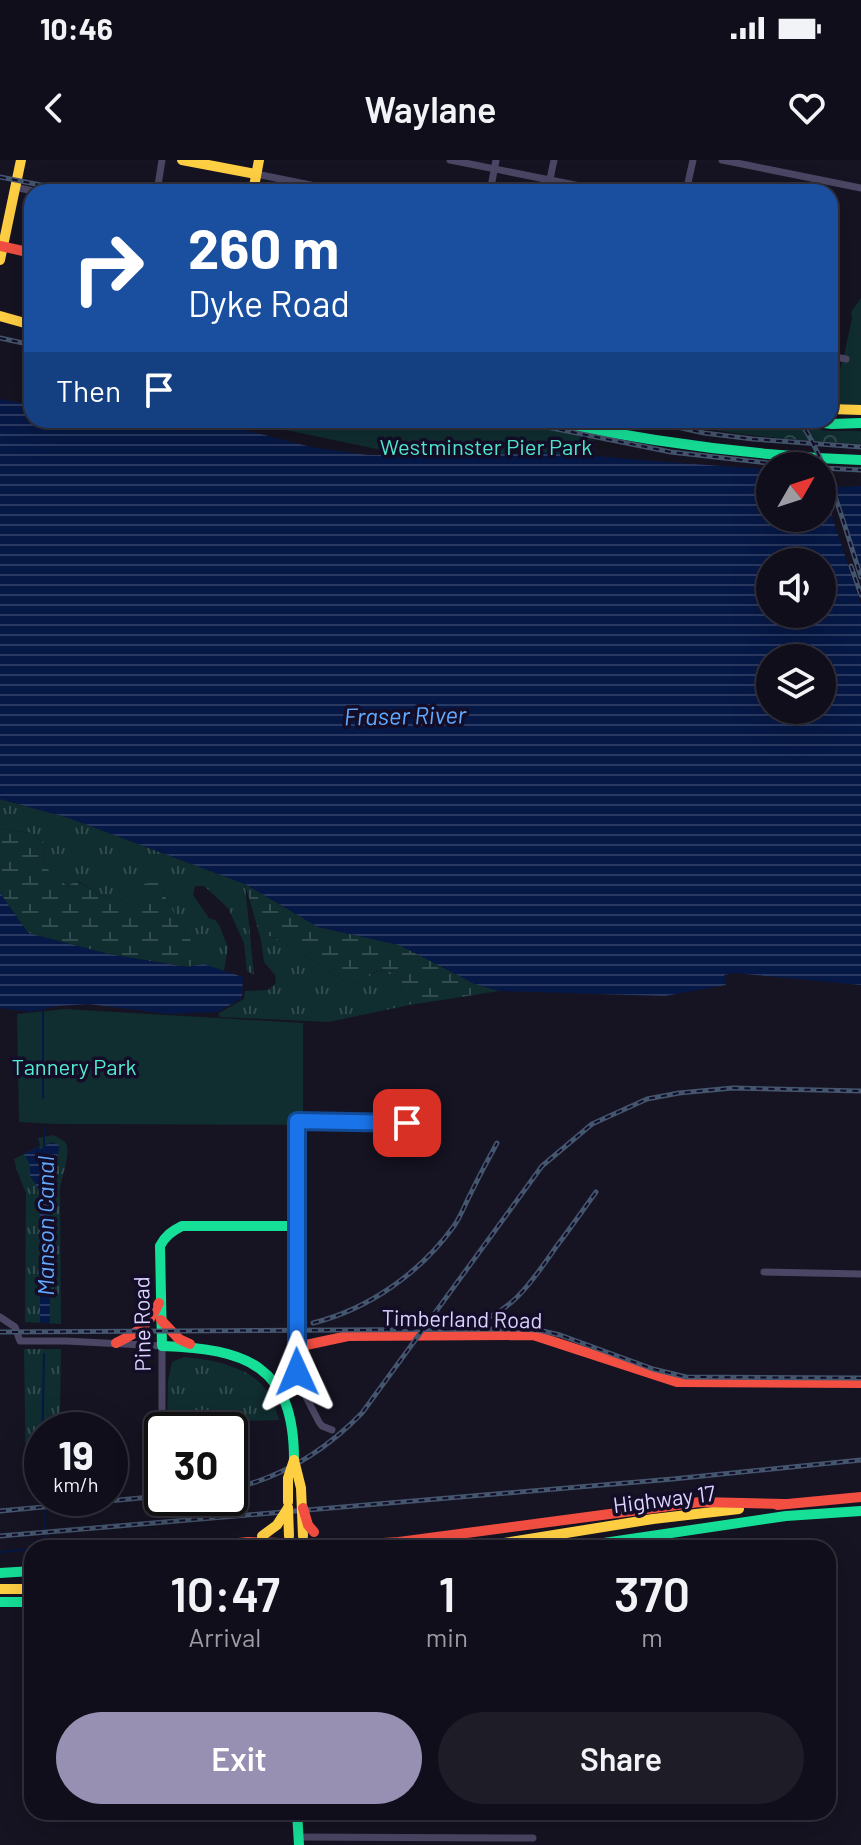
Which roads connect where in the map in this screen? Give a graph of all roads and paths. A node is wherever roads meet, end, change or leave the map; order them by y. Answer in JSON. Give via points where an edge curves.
{"nodes":[{"id":1,"x":21,"y":160,"type":"edge"},
{"id":2,"x":162,"y":160,"type":"edge"},
{"id":3,"x":182,"y":160,"type":"edge"},
{"id":4,"x":259,"y":160,"type":"edge"},
{"id":5,"x":450,"y":160,"type":"edge"},
{"id":6,"x":554,"y":160,"type":"edge"},
{"id":7,"x":693,"y":160,"type":"edge"},
{"id":8,"x":722,"y":160,"type":"edge"},
{"id":9,"x":495,"y":164,"type":"edge"},
{"id":10,"x":256,"y":174,"type":"junction"},
{"id":11,"x":550,"y":179,"type":"junction"},
{"id":12,"x":158,"y":184,"type":"edge"},
{"id":13,"x":254,"y":184,"type":"edge"},
{"id":14,"x":305,"y":184,"type":"edge"},
{"id":15,"x":491,"y":184,"type":"edge"},
{"id":16,"x":573,"y":184,"type":"edge"},
{"id":17,"x":688,"y":184,"type":"edge"},
{"id":18,"x":817,"y":184,"type":"edge"},
{"id":19,"x":15,"y":187,"type":"junction"},
{"id":20,"x":838,"y":187,"type":"edge"},
{"id":21,"x":861,"y":188,"type":"edge"},
{"id":22,"x":24,"y":189,"type":"edge"},
{"id":23,"x":1,"y":247,"type":"edge"},
{"id":24,"x":24,"y":251,"type":"edge"},
{"id":25,"x":0,"y":260,"type":"edge"},
{"id":26,"x":0,"y":316,"type":"edge"},
{"id":27,"x":24,"y":323,"type":"edge"},
{"id":28,"x":838,"y":358,"type":"edge"},
{"id":29,"x":846,"y":359,"type":"dead end"},
{"id":30,"x":838,"y":409,"type":"edge"},
{"id":31,"x":861,"y":410,"type":"edge"},
{"id":32,"x":861,"y":423,"type":"edge"},
{"id":33,"x":838,"y":424,"type":"edge"},
{"id":34,"x":588,"y":428,"type":"edge"},
{"id":35,"x":861,"y":460,"type":"edge"},
{"id":36,"x":407,"y":1123,"type":"dead end"},
{"id":37,"x":297,"y":1226,"type":"junction"},
{"id":38,"x":764,"y":1272,"type":"dead end"},
{"id":39,"x":861,"y":1274,"type":"edge"},
{"id":40,"x":160,"y":1302,"type":"junction"},
{"id":41,"x":0,"y":1317,"type":"edge"},
{"id":42,"x":161,"y":1320,"type":"junction"},
{"id":43,"x":116,"y":1343,"type":"junction"},
{"id":44,"x":297,"y":1345,"type":"junction"},
{"id":45,"x":162,"y":1346,"type":"junction"},
{"id":46,"x":196,"y":1346,"type":"junction"},
{"id":47,"x":861,"y":1383,"type":"edge"},
{"id":48,"x":162,"y":1412,"type":"edge"},
{"id":49,"x":332,"y":1430,"type":"dead end"},
{"id":50,"x":294,"y":1460,"type":"junction"},
{"id":51,"x":861,"y":1497,"type":"edge"},
{"id":52,"x":784,"y":1504,"type":"junction"},
{"id":53,"x":288,"y":1508,"type":"junction"},
{"id":54,"x":303,"y":1508,"type":"junction"},
{"id":55,"x":861,"y":1511,"type":"edge"},
{"id":56,"x":253,"y":1540,"type":"edge"},
{"id":57,"x":289,"y":1540,"type":"edge"},
{"id":58,"x":302,"y":1540,"type":"edge"},
{"id":59,"x":327,"y":1540,"type":"edge"},
{"id":60,"x":411,"y":1540,"type":"edge"},
{"id":61,"x":523,"y":1540,"type":"edge"},
{"id":62,"x":623,"y":1540,"type":"edge"},
{"id":63,"x":24,"y":1572,"type":"edge"},
{"id":64,"x":0,"y":1573,"type":"edge"},
{"id":65,"x":0,"y":1579,"type":"edge"},
{"id":66,"x":24,"y":1579,"type":"edge"},
{"id":67,"x":0,"y":1589,"type":"edge"},
{"id":68,"x":24,"y":1589,"type":"edge"},
{"id":69,"x":0,"y":1602,"type":"edge"},
{"id":70,"x":24,"y":1602,"type":"edge"},
{"id":71,"x":297,"y":1820,"type":"edge"},
{"id":72,"x":533,"y":1838,"type":"dead end"},
{"id":73,"x":297,"y":1842,"type":"edge"}],
"edges":[{"from":1,"to":19,"type":"main road"},
{"from":2,"to":12,"type":"street"},
{"from":3,"to":10,"type":"main road"},
{"from":4,"to":10,"type":"main road"},
{"from":5,"to":9,"type":"street"},
{"from":6,"to":11,"type":"street"},
{"from":7,"to":17,"type":"street"},
{"from":8,"to":18,"type":"street"},
{"from":9,"to":11,"type":"street"},
{"from":9,"to":15,"type":"street"},
{"from":10,"to":13,"type":"main road"},
{"from":10,"to":14,"type":"street"},
{"from":11,"to":16,"type":"street"},
{"from":19,"to":22,"type":"street"},
{"from":19,"to":23,"type":"main road"},
{"from":20,"to":21,"type":"street"},
{"from":23,"to":24,"type":"main road"},
{"from":23,"to":25,"type":"main road"},
{"from":26,"to":27,"type":"main road"},
{"from":28,"to":29,"type":"street"},
{"from":30,"to":31,"type":"main road"},
{"from":32,"to":33,"type":"main road"},
{"from":34,"to":35,"type":"main road","via":[[683,446]]},
{"from":36,"to":37,"type":"street","via":[[297,1121]]},
{"from":37,"to":40,"type":"main road","name":"Pine Road","via":[[182,1226],[160,1246]]},
{"from":37,"to":44,"type":"main road"},
{"from":38,"to":39,"type":"street"},
{"from":40,"to":42,"type":"main road","name":"Pine Road"},
{"from":40,"to":43,"type":"main road","via":[[142,1331]]},
{"from":41,"to":43,"type":"street","via":[[15,1327],[20,1341]]},
{"from":42,"to":45,"type":"main road","name":"Pine Road"},
{"from":42,"to":46,"type":"main road","via":[[179,1339]]},
{"from":43,"to":45,"type":"street"},
{"from":44,"to":47,"type":"main road","name":"Timberland Road","via":[[348,1336],[533,1335],[677,1382]]},
{"from":44,"to":49,"type":"street","via":[[303,1391],[319,1422]]},
{"from":45,"to":46,"type":"main road"},
{"from":45,"to":48,"type":"street","name":"Pine Road"},
{"from":46,"to":50,"type":"main road","via":[[229,1351],[271,1378],[288,1407]]},
{"from":50,"to":53,"type":"main road","bridge":true},
{"from":50,"to":54,"type":"main road","bridge":true},
{"from":51,"to":52,"type":"main road","name":"Highway 17"},
{"from":52,"to":60,"type":"main road","via":[[700,1502]]},
{"from":52,"to":61,"type":"main road","name":"Highway 17"},
{"from":53,"to":56,"type":"main road","bridge":true,"via":[[277,1525]]},
{"from":53,"to":57,"type":"main road","bridge":true},
{"from":54,"to":58,"type":"main road","bridge":true},
{"from":54,"to":59,"type":"main road","bridge":true,"via":[[308,1525]]},
{"from":55,"to":62,"type":"main road","name":"Highway 17","via":[[786,1516]]},
{"from":63,"to":64,"type":"main road"},
{"from":65,"to":66,"type":"main road"},
{"from":67,"to":68,"type":"main road"},
{"from":69,"to":70,"type":"main road"},
{"from":71,"to":73,"type":"main road"},
{"from":72,"to":73,"type":"street"}]}
